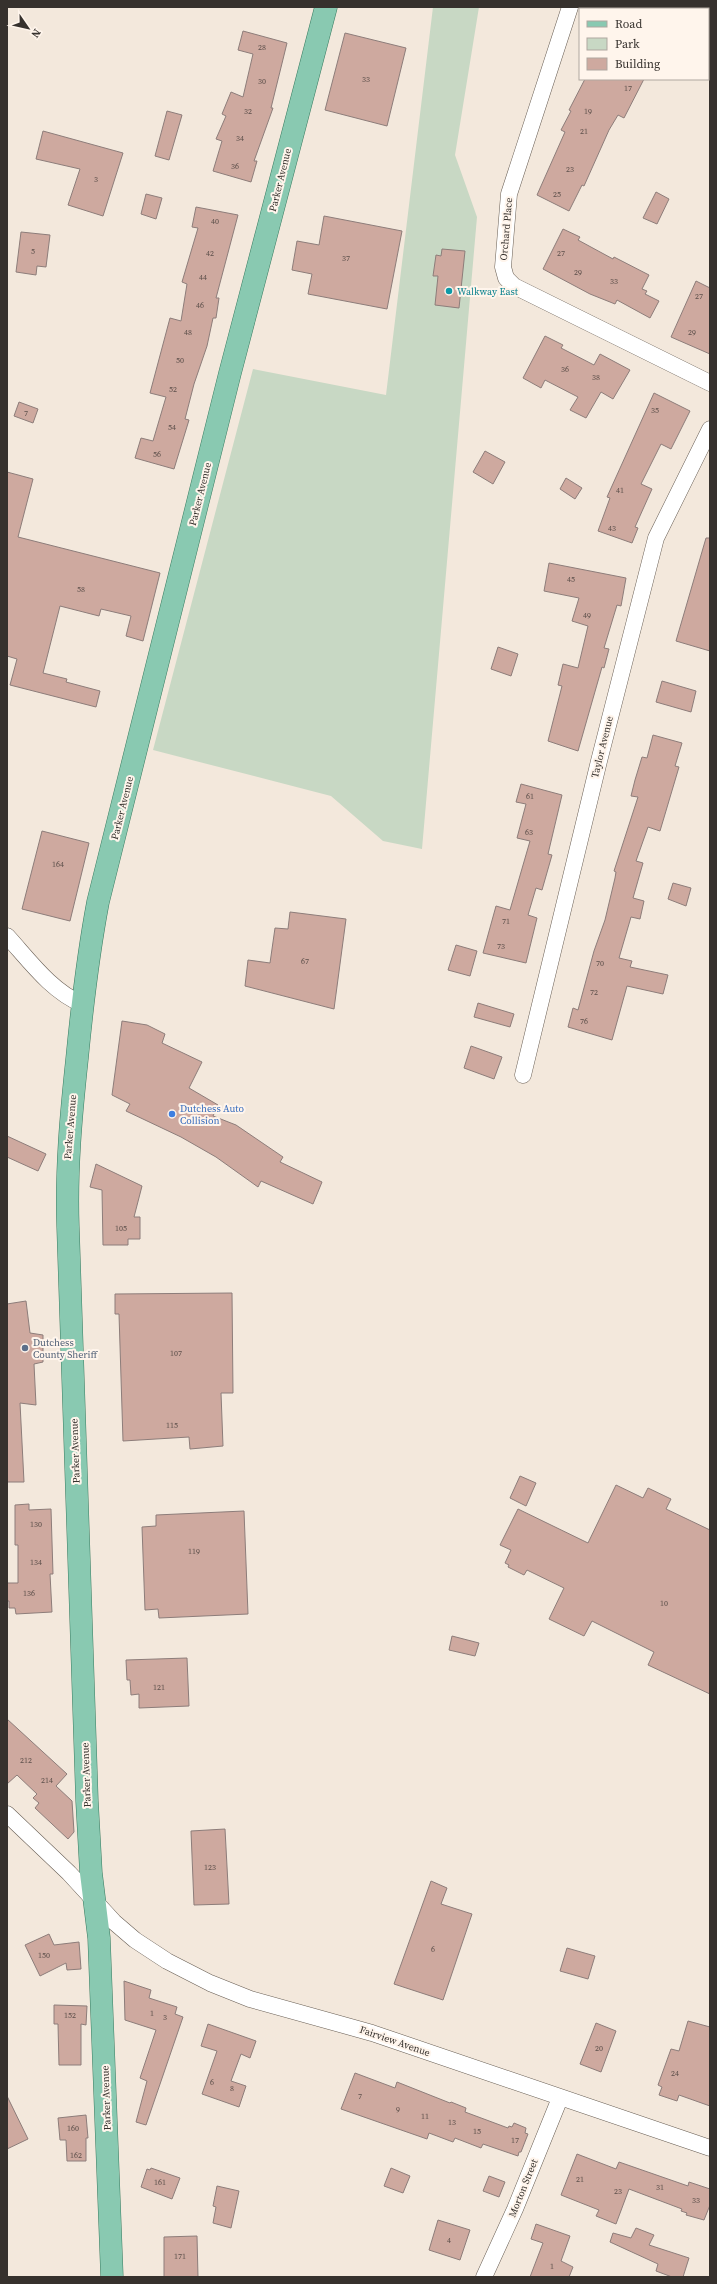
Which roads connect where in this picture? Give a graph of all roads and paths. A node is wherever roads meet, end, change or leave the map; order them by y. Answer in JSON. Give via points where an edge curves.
{"nodes":[{"id":1,"x":326,"y":7,"type":"edge"},
{"id":2,"x":570,"y":7,"type":"edge"},
{"id":3,"x":710,"y":383,"type":"edge"},
{"id":4,"x":710,"y":429,"type":"edge"},
{"id":5,"x":7,"y":936,"type":"edge"},
{"id":6,"x":82,"y":1004,"type":"junction"},
{"id":7,"x":523,"y":1075,"type":"dead end"},
{"id":8,"x":7,"y":1814,"type":"edge"},
{"id":9,"x":96,"y":1904,"type":"junction"},
{"id":10,"x":560,"y":2098,"type":"junction"},
{"id":11,"x":710,"y":2148,"type":"edge"},
{"id":12,"x":112,"y":2277,"type":"edge"},
{"id":13,"x":484,"y":2277,"type":"edge"}],
"edges":[{"from":1,"to":6,"type":"main road","name":"Parker Avenue","via":[[229,379],[108,864],[90,941]]},
{"from":2,"to":3,"type":"street","name":"Orchard Place","via":[[509,194],[502,267],[506,278],[514,286]]},
{"from":4,"to":7,"type":"street","name":"Taylor Avenue","via":[[656,538]]},
{"from":5,"to":6,"type":"street","via":[[57,989]]},
{"from":6,"to":9,"type":"main road","name":"Parker Avenue","via":[[67,1160],[67,1193],[87,1801],[91,1873]]},
{"from":8,"to":9,"type":"street","name":"Fairview Avenue","via":[[69,1873]]},
{"from":9,"to":10,"type":"street","name":"Fairview Avenue","via":[[151,1951],[187,1972],[231,1992],[372,2033]]},
{"from":9,"to":12,"type":"main road","name":"Parker Avenue","via":[[106,2082]]},
{"from":10,"to":11,"type":"street","name":"Fairview Avenue"},
{"from":10,"to":13,"type":"street","name":"Morton Street"}]}
